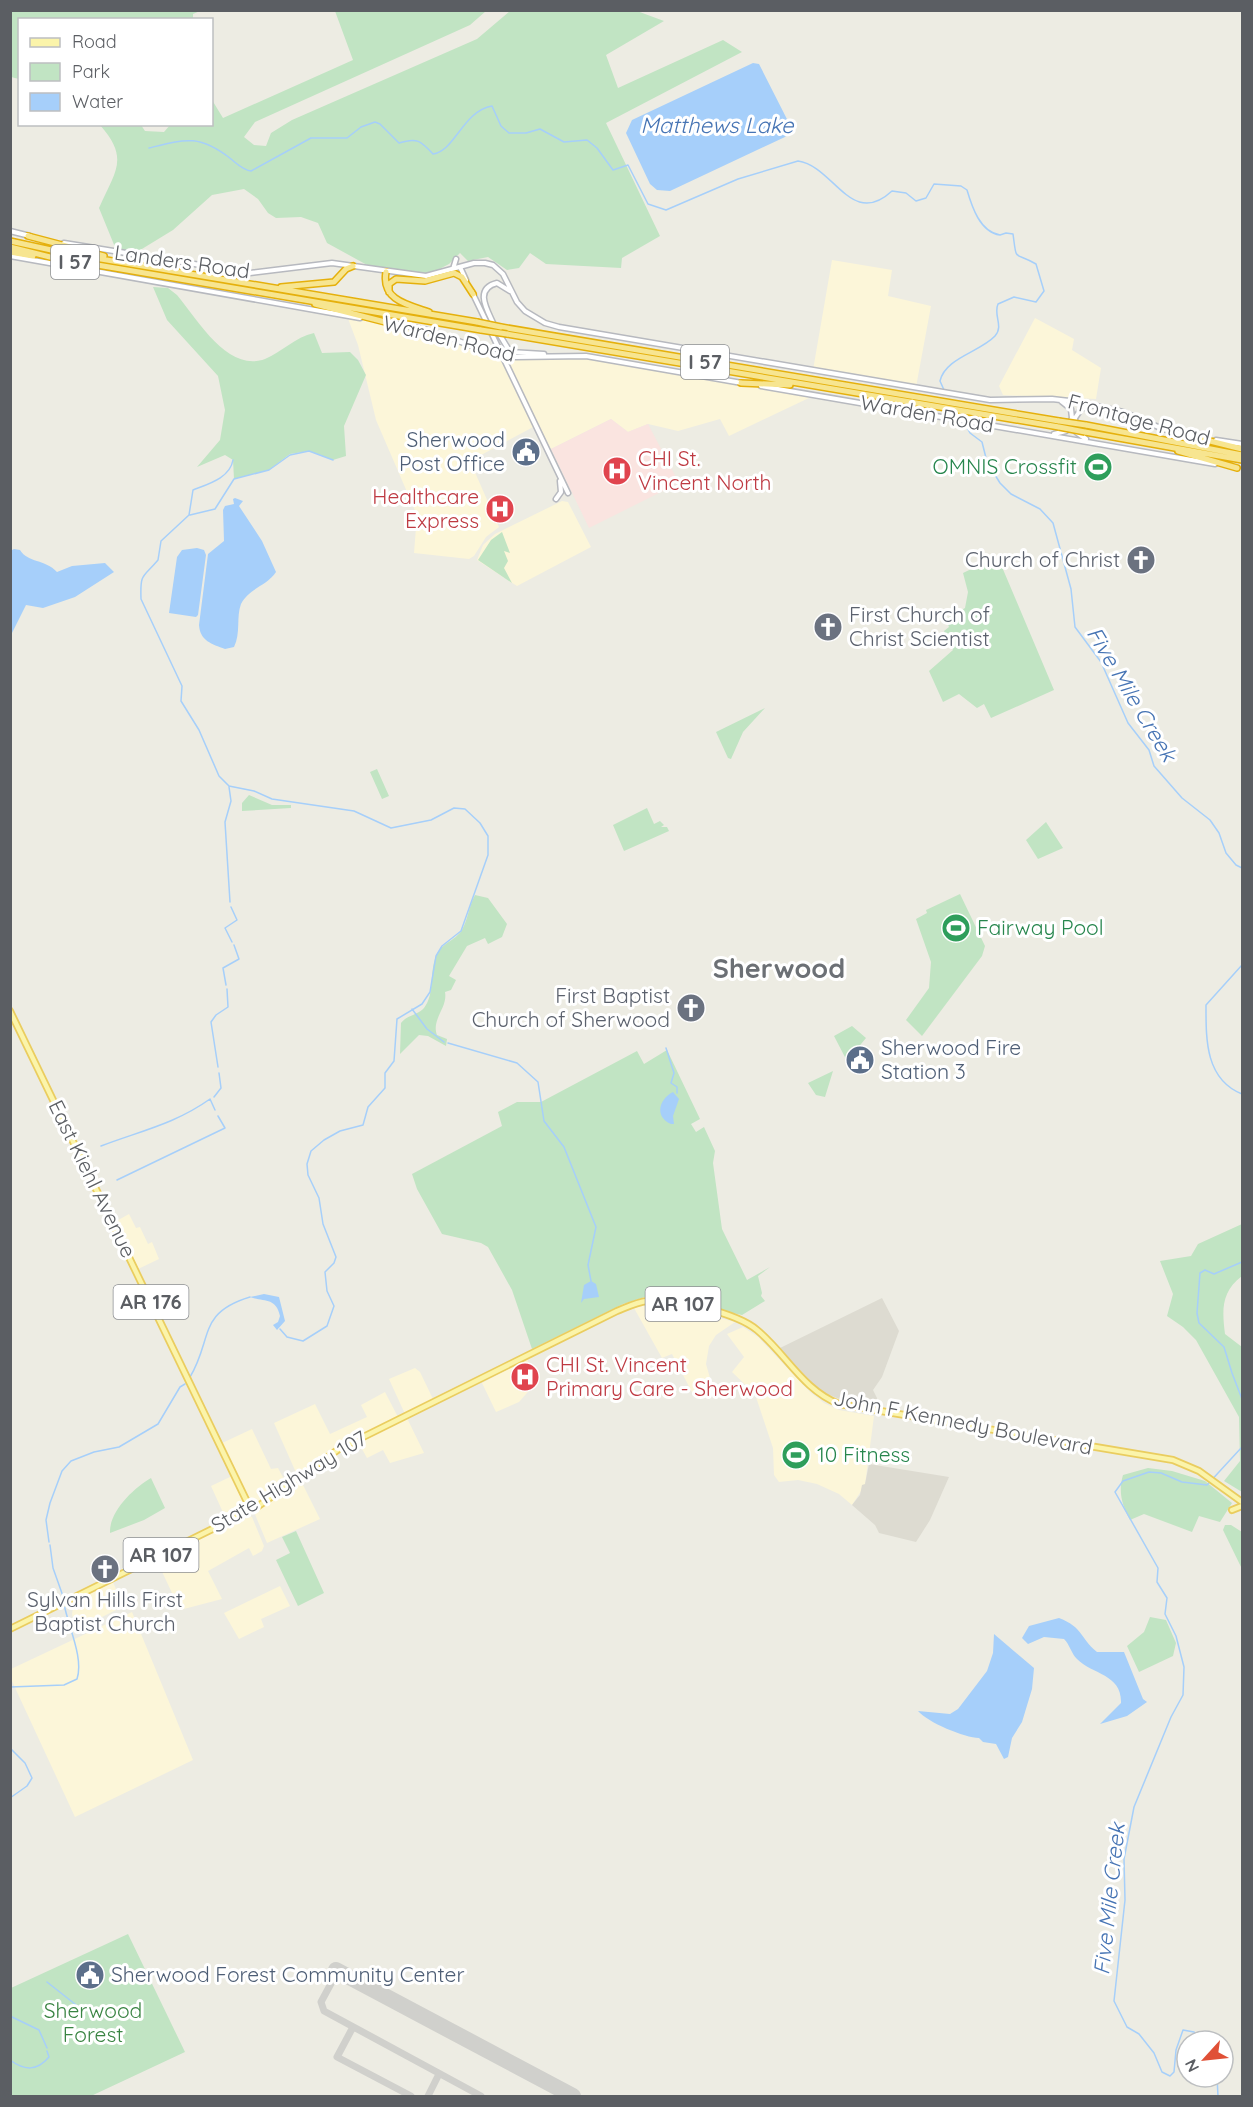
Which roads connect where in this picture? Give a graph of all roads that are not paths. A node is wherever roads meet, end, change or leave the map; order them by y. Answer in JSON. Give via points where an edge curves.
{"nodes":[{"id":1,"x":10,"y":231,"type":"edge"},
{"id":2,"x":28,"y":236,"type":"junction"},
{"id":3,"x":10,"y":241,"type":"edge"},
{"id":4,"x":10,"y":247,"type":"edge"},
{"id":5,"x":10,"y":254,"type":"edge"},
{"id":6,"x":50,"y":257,"type":"junction"},
{"id":7,"x":456,"y":259,"type":"dead end"},
{"id":8,"x":123,"y":262,"type":"junction"},
{"id":9,"x":353,"y":266,"type":"junction"},
{"id":10,"x":460,"y":267,"type":"junction"},
{"id":11,"x":452,"y":270,"type":"junction"},
{"id":12,"x":386,"y":272,"type":"junction"},
{"id":13,"x":266,"y":287,"type":"junction"},
{"id":14,"x":389,"y":292,"type":"junction"},
{"id":15,"x":472,"y":294,"type":"junction"},
{"id":16,"x":288,"y":297,"type":"junction"},
{"id":17,"x":514,"y":297,"type":"junction"},
{"id":18,"x":442,"y":316,"type":"junction"},
{"id":19,"x":385,"y":322,"type":"junction"},
{"id":20,"x":498,"y":346,"type":"junction"},
{"id":21,"x":484,"y":350,"type":"junction"},
{"id":22,"x":502,"y":355,"type":"junction"},
{"id":23,"x":559,"y":356,"type":"junction"},
{"id":24,"x":518,"y":357,"type":"junction"},
{"id":25,"x":510,"y":373,"type":"junction"},
{"id":26,"x":741,"y":383,"type":"junction"},
{"id":27,"x":821,"y":388,"type":"junction"},
{"id":28,"x":1052,"y":399,"type":"junction"},
{"id":29,"x":1101,"y":406,"type":"junction"},
{"id":30,"x":1048,"y":434,"type":"junction"},
{"id":31,"x":1194,"y":437,"type":"joint"},
{"id":32,"x":1091,"y":441,"type":"junction"},
{"id":33,"x":1154,"y":443,"type":"junction"},
{"id":34,"x":1242,"y":446,"type":"edge"},
{"id":35,"x":1242,"y":455,"type":"edge"},
{"id":36,"x":1242,"y":460,"type":"edge"},
{"id":37,"x":1240,"y":469,"type":"edge"},
{"id":38,"x":560,"y":478,"type":"junction"},
{"id":39,"x":567,"y":493,"type":"dead end"},
{"id":40,"x":556,"y":499,"type":"dead end"},
{"id":41,"x":10,"y":1011,"type":"edge"},
{"id":42,"x":375,"y":1431,"type":"joint"},
{"id":43,"x":1242,"y":1504,"type":"edge"},
{"id":44,"x":251,"y":1510,"type":"junction"},
{"id":45,"x":1233,"y":1510,"type":"dead end"},
{"id":46,"x":10,"y":1629,"type":"edge"}],
"edges":[{"from":1,"to":2,"type":"main road","name":"Landers Road"},
{"from":2,"to":8,"type":"highway"},
{"from":2,"to":9,"type":"main road","name":"Landers Road","via":[[249,273],[322,263]]},
{"from":3,"to":8,"type":"highway","number":"I 57"},
{"from":4,"to":6,"type":"highway","number":"I 57"},
{"from":5,"to":6,"type":"highway"},
{"from":5,"to":19,"type":"main road","name":"Warden Road","via":[[151,283]]},
{"from":6,"to":16,"type":"highway","number":"I 57"},
{"from":7,"to":11,"type":"main road"},
{"from":8,"to":13,"type":"highway","number":"I 57"},
{"from":9,"to":12,"type":"main road","name":"Landers Road"},
{"from":9,"to":13,"type":"highway","via":[[334,282]]},
{"from":10,"to":11,"type":"main road","name":"Landers Road"},
{"from":10,"to":15,"type":"main road"},
{"from":10,"to":17,"type":"main road","name":"Landers Road","via":[[482,262],[493,265]]},
{"from":11,"to":12,"type":"main road","name":"Landers Road","via":[[419,276]]},
{"from":12,"to":14,"type":"highway"},
{"from":13,"to":18,"type":"highway","number":"I 57"},
{"from":14,"to":15,"type":"highway","via":[[396,279],[425,281],[454,273],[462,277]]},
{"from":14,"to":18,"type":"highway","via":[[398,302]]},
{"from":15,"to":20,"type":"main road"},
{"from":16,"to":19,"type":"highway"},
{"from":16,"to":27,"type":"highway","number":"I 57","bridge":true},
{"from":17,"to":23,"type":"main road","via":[[500,284],[490,286],[484,293],[484,303],[504,346],[514,353]]},
{"from":17,"to":28,"type":"main road","name":"Frontage Road","via":[[529,315],[561,327],[1003,401]]},
{"from":18,"to":35,"type":"highway","number":"I 57","bridge":true},
{"from":19,"to":21,"type":"main road","name":"Warden Road","via":[[426,330]]},
{"from":20,"to":21,"type":"main road"},
{"from":20,"to":22,"type":"main road"},
{"from":21,"to":22,"type":"main road","name":"Warden Road"},
{"from":22,"to":24,"type":"main road","name":"Warden Road"},
{"from":22,"to":25,"type":"main road"},
{"from":23,"to":24,"type":"main road","name":"Warden Road"},
{"from":23,"to":26,"type":"main road","name":"Warden Road","via":[[586,356]]},
{"from":24,"to":25,"type":"main road","via":[[511,363]]},
{"from":25,"to":38,"type":"main road"},
{"from":26,"to":27,"type":"highway"},
{"from":26,"to":30,"type":"main road","name":"Warden Road"},
{"from":27,"to":33,"type":"highway","number":"I 57","bridge":true},
{"from":28,"to":29,"type":"main road","name":"Frontage Road"},
{"from":28,"to":30,"type":"main road","via":[[1069,406],[1072,418],[1066,431]]},
{"from":29,"to":31,"type":"main road","name":"Frontage Road"},
{"from":29,"to":32,"type":"main road","via":[[1081,409],[1075,418],[1076,432]]},
{"from":30,"to":32,"type":"main road","name":"Warden Road"},
{"from":31,"to":34,"type":"highway"},
{"from":32,"to":37,"type":"main road","name":"Warden Road"},
{"from":33,"to":36,"type":"highway","number":"I 57"},
{"from":33,"to":37,"type":"highway"},
{"from":38,"to":39,"type":"main road"},
{"from":38,"to":40,"type":"main road","via":[[561,490]]},
{"from":41,"to":44,"type":"main road","name":"East Kiehl Avenue","number":"AR 176"},
{"from":42,"to":43,"type":"main road","name":"John F Kennedy Boulevard","number":"AR 107","via":[[627,1306],[662,1300],[746,1322],[812,1389],[839,1404],[1165,1458],[1204,1474]]},
{"from":42,"to":44,"type":"main road","name":"State Highway 107","number":"AR 107","via":[[332,1453]]},
{"from":43,"to":45,"type":"main road"},
{"from":44,"to":46,"type":"main road","name":"State Highway 107","number":"AR 107"}]}
